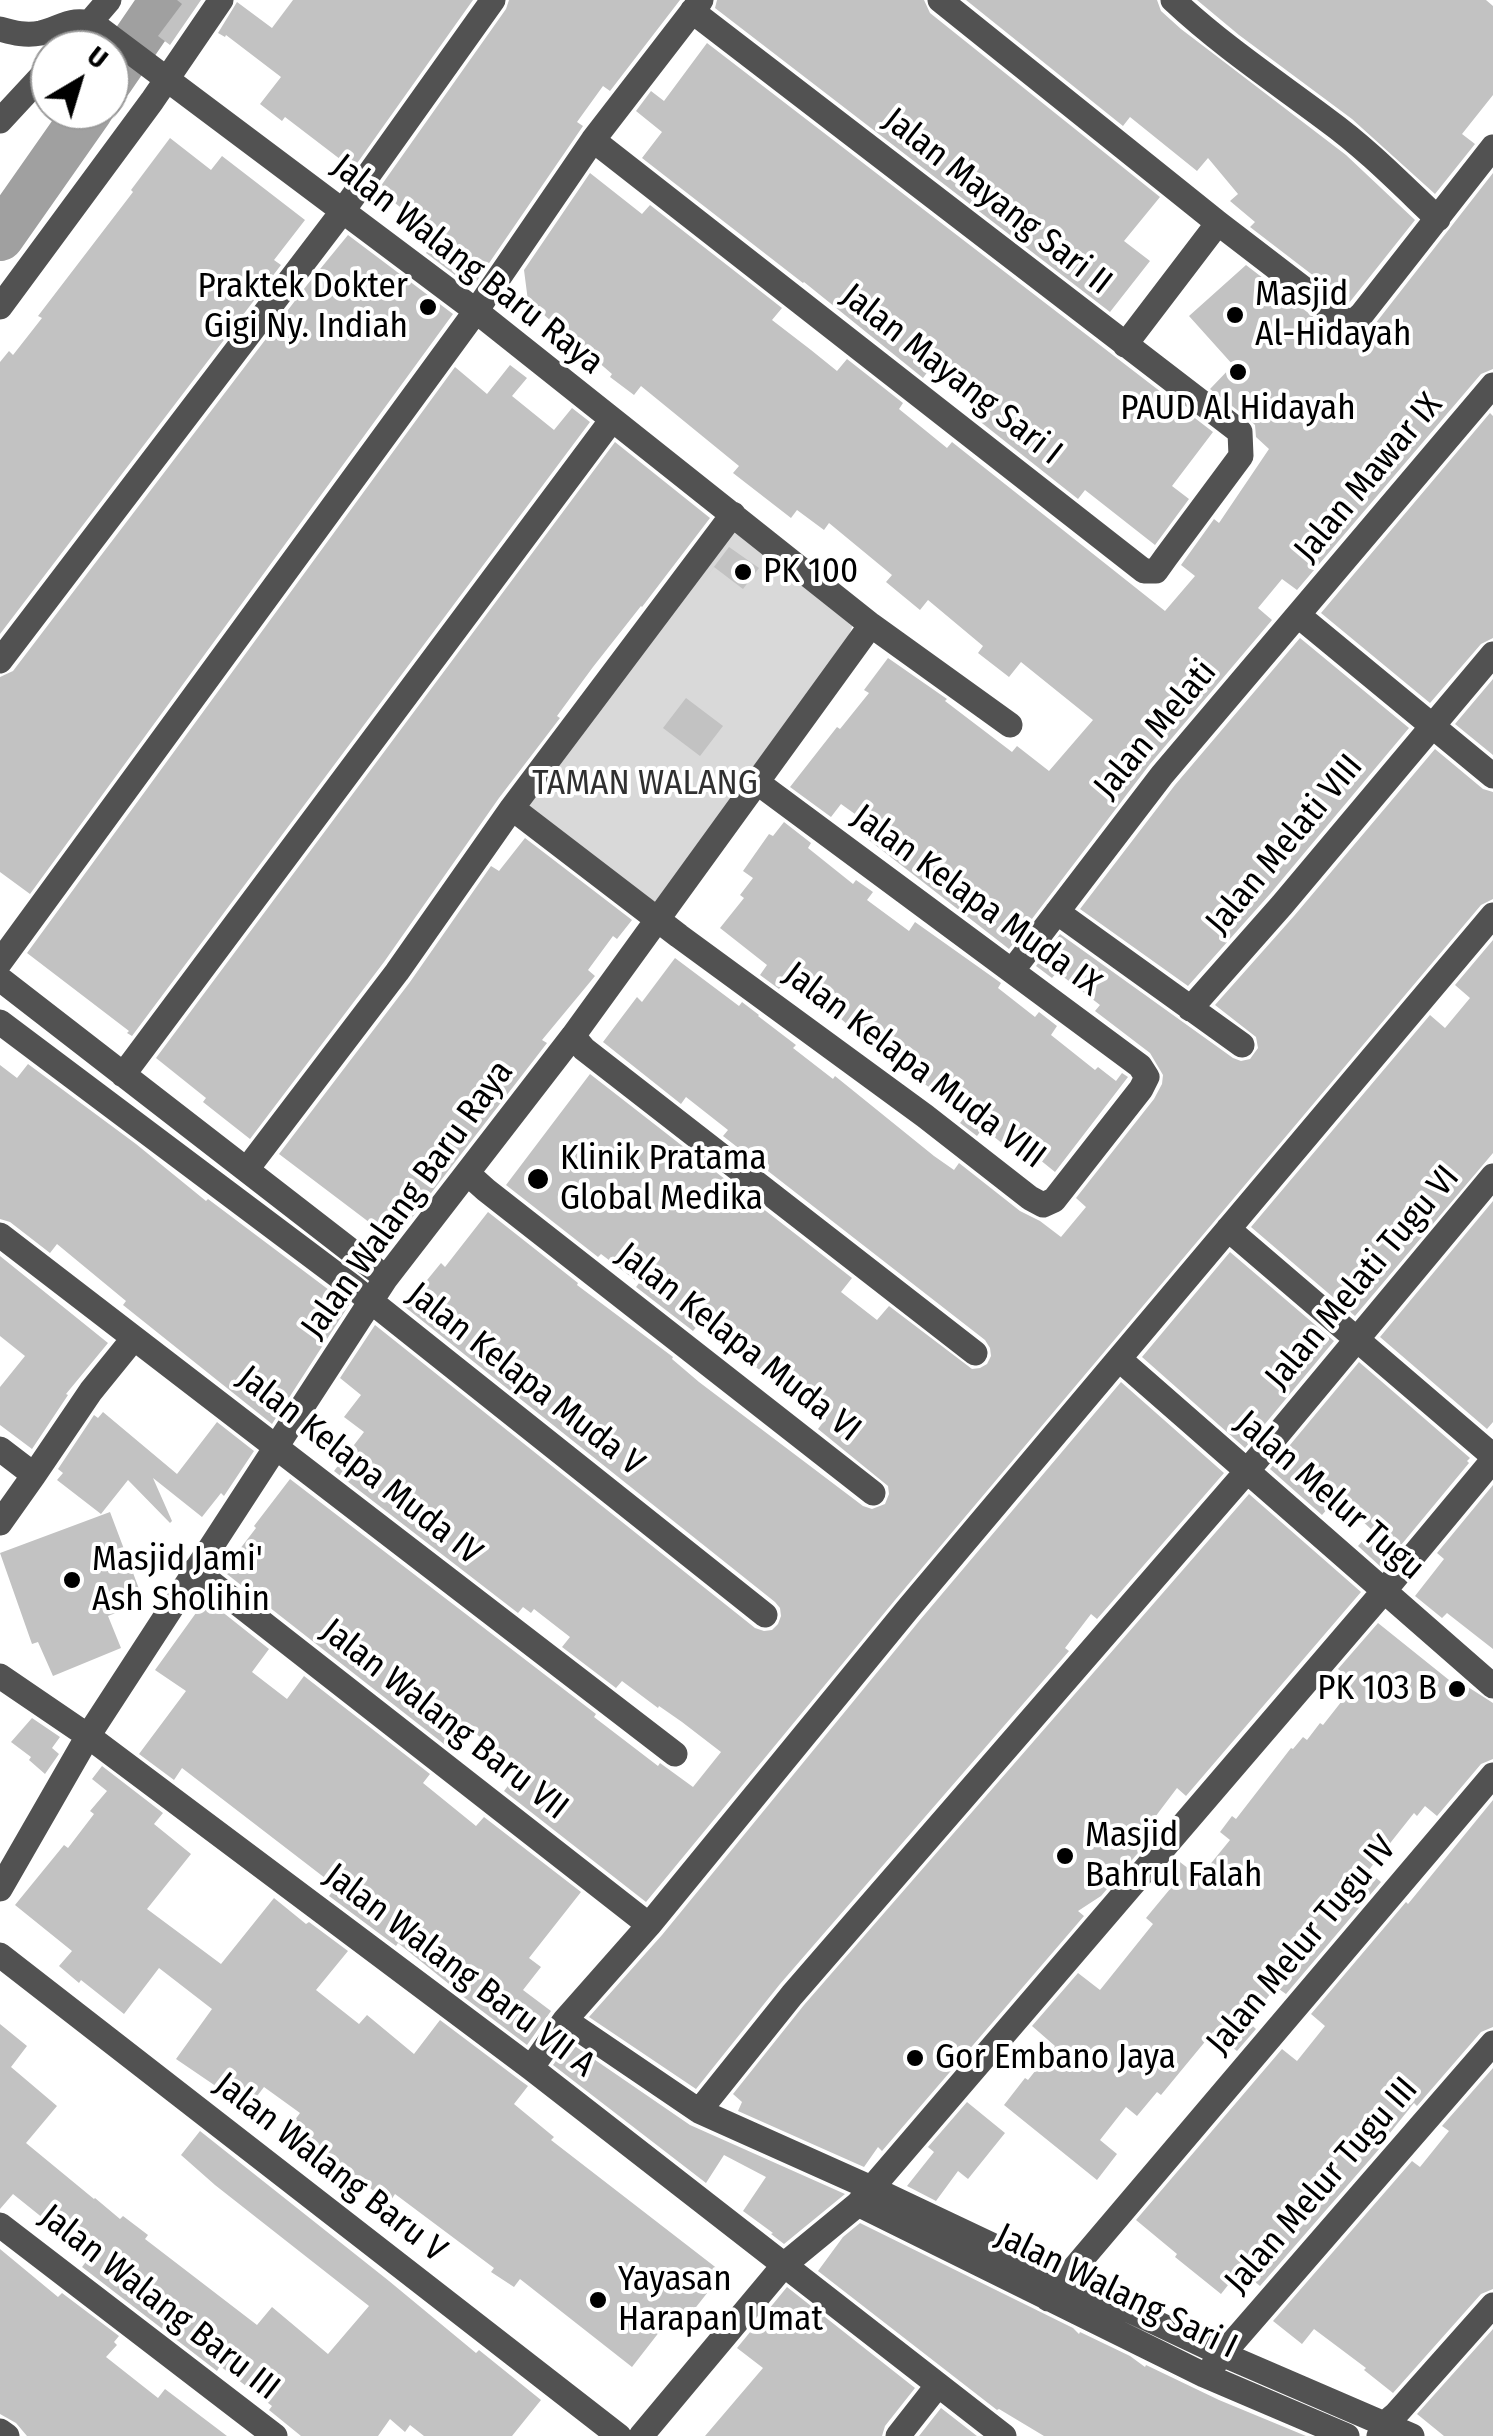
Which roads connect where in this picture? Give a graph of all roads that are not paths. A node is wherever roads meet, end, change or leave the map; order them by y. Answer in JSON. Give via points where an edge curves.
{"nodes":[{"id":1,"x":109,"y":0,"type":"edge"},
{"id":2,"x":221,"y":0,"type":"edge"},
{"id":3,"x":492,"y":0,"type":"edge"},
{"id":4,"x":940,"y":0,"type":"edge"},
{"id":5,"x":1173,"y":0,"type":"edge"},
{"id":6,"x":696,"y":6,"type":"edge"},
{"id":7,"x":94,"y":24,"type":"junction"},
{"id":8,"x":0,"y":29,"type":"edge"},
{"id":9,"x":88,"y":30,"type":"edge"},
{"id":10,"x":166,"y":78,"type":"junction"},
{"id":11,"x":30,"y":89,"type":"edge"},
{"id":12,"x":0,"y":121,"type":"edge"},
{"id":13,"x":593,"y":140,"type":"junction"},
{"id":14,"x":1493,"y":146,"type":"edge"},
{"id":15,"x":342,"y":212,"type":"junction"},
{"id":16,"x":1438,"y":219,"type":"junction"},
{"id":17,"x":1218,"y":223,"type":"junction"},
{"id":18,"x":0,"y":306,"type":"edge"},
{"id":19,"x":476,"y":312,"type":"junction"},
{"id":20,"x":1125,"y":345,"type":"junction"},
{"id":21,"x":1493,"y":385,"type":"edge"},
{"id":22,"x":612,"y":421,"type":"junction"},
{"id":23,"x":1240,"y":456,"type":"joint"},
{"id":24,"x":733,"y":514,"type":"junction"},
{"id":25,"x":1299,"y":616,"type":"junction"},
{"id":26,"x":871,"y":625,"type":"junction"},
{"id":27,"x":1493,"y":654,"type":"edge"},
{"id":28,"x":0,"y":661,"type":"edge"},
{"id":29,"x":1010,"y":725,"type":"dead end"},
{"id":30,"x":1433,"y":726,"type":"junction"},
{"id":31,"x":1493,"y":776,"type":"edge"},
{"id":32,"x":758,"y":783,"type":"junction"},
{"id":33,"x":512,"y":808,"type":"junction"},
{"id":34,"x":1057,"y":912,"type":"junction"},
{"id":35,"x":1493,"y":916,"type":"edge"},
{"id":36,"x":658,"y":920,"type":"junction"},
{"id":37,"x":0,"y":962,"type":"edge"},
{"id":38,"x":1012,"y":971,"type":"junction"},
{"id":39,"x":0,"y":979,"type":"edge"},
{"id":40,"x":1190,"y":1009,"type":"junction"},
{"id":41,"x":0,"y":1022,"type":"edge"},
{"id":42,"x":573,"y":1036,"type":"junction"},
{"id":43,"x":1242,"y":1046,"type":"dead end"},
{"id":44,"x":124,"y":1075,"type":"junction"},
{"id":45,"x":1148,"y":1078,"type":"joint"},
{"id":46,"x":247,"y":1169,"type":"junction"},
{"id":47,"x":468,"y":1172,"type":"junction"},
{"id":48,"x":1493,"y":1176,"type":"edge"},
{"id":49,"x":1228,"y":1229,"type":"junction"},
{"id":50,"x":0,"y":1235,"type":"edge"},
{"id":51,"x":386,"y":1278,"type":"junction"},
{"id":52,"x":371,"y":1302,"type":"junction"},
{"id":53,"x":134,"y":1338,"type":"junction"},
{"id":54,"x":1357,"y":1340,"type":"junction"},
{"id":55,"x":976,"y":1353,"type":"dead end"},
{"id":56,"x":1119,"y":1359,"type":"junction"},
{"id":57,"x":277,"y":1446,"type":"junction"},
{"id":58,"x":0,"y":1449,"type":"edge"},
{"id":59,"x":1493,"y":1458,"type":"edge"},
{"id":60,"x":1248,"y":1470,"type":"junction"},
{"id":61,"x":34,"y":1475,"type":"junction"},
{"id":62,"x":873,"y":1492,"type":"dead end"},
{"id":63,"x":0,"y":1522,"type":"edge"},
{"id":64,"x":195,"y":1570,"type":"junction"},
{"id":65,"x":1384,"y":1591,"type":"junction"},
{"id":66,"x":765,"y":1616,"type":"dead end"},
{"id":67,"x":0,"y":1676,"type":"edge"},
{"id":68,"x":1493,"y":1686,"type":"edge"},
{"id":69,"x":88,"y":1736,"type":"junction"},
{"id":70,"x":675,"y":1754,"type":"dead end"},
{"id":71,"x":1493,"y":1775,"type":"edge"},
{"id":72,"x":0,"y":1888,"type":"edge"},
{"id":73,"x":649,"y":1925,"type":"junction"},
{"id":74,"x":0,"y":1954,"type":"edge"},
{"id":75,"x":566,"y":2020,"type":"junction"},
{"id":76,"x":1493,"y":2043,"type":"edge"},
{"id":77,"x":531,"y":2068,"type":"junction"},
{"id":78,"x":699,"y":2111,"type":"junction"},
{"id":79,"x":865,"y":2196,"type":"junction"},
{"id":80,"x":0,"y":2225,"type":"edge"},
{"id":81,"x":784,"y":2264,"type":"junction"},
{"id":82,"x":1057,"y":2289,"type":"junction"},
{"id":83,"x":1493,"y":2305,"type":"edge"},
{"id":84,"x":1222,"y":2354,"type":"junction"},
{"id":85,"x":1204,"y":2375,"type":"junction"},
{"id":86,"x":938,"y":2385,"type":"junction"},
{"id":87,"x":1382,"y":2429,"type":"edge"},
{"id":88,"x":0,"y":2431,"type":"edge"},
{"id":89,"x":7,"y":2436,"type":"edge"},
{"id":90,"x":275,"y":2436,"type":"edge"},
{"id":91,"x":619,"y":2436,"type":"edge"},
{"id":92,"x":641,"y":2436,"type":"edge"},
{"id":93,"x":898,"y":2436,"type":"edge"},
{"id":94,"x":1004,"y":2436,"type":"edge"},
{"id":95,"x":1347,"y":2436,"type":"edge"},
{"id":96,"x":1412,"y":2436,"type":"edge"}],
"edges":[{"from":1,"to":7,"type":"street"},
{"from":2,"to":10,"type":"street"},
{"from":3,"to":15,"type":"street"},
{"from":4,"to":17,"type":"street"},
{"from":5,"to":16,"type":"street","via":[[1342,132]]},
{"from":6,"to":13,"type":"street"},
{"from":6,"to":20,"type":"street","name":"Jalan Mayang Sari II"},
{"from":7,"to":8,"type":"street","via":[[68,22],[24,35]]},
{"from":7,"to":9,"type":"street"},
{"from":7,"to":10,"type":"street","name":"Jalan Walang Baru Raya"},
{"from":10,"to":15,"type":"street","name":"Jalan Walang Baru Raya"},
{"from":10,"to":18,"type":"street"},
{"from":11,"to":12,"type":"street"},
{"from":13,"to":19,"type":"street"},
{"from":13,"to":23,"type":"street","name":"Jalan Mayang Sari I","via":[[1144,571],[1156,571]]},
{"from":14,"to":16,"type":"street"},
{"from":15,"to":19,"type":"street","name":"Jalan Walang Baru Raya"},
{"from":15,"to":28,"type":"street"},
{"from":16,"to":17,"type":"street","via":[[1352,322]]},
{"from":17,"to":20,"type":"street"},
{"from":19,"to":22,"type":"street","name":"Jalan Walang Baru Raya"},
{"from":19,"to":37,"type":"street"},
{"from":20,"to":23,"type":"street","name":"Jalan Mayang Sari II","via":[[1240,432]]},
{"from":21,"to":25,"type":"street","name":"Jalan Mawar IX"},
{"from":22,"to":24,"type":"street","name":"Jalan Walang Baru Raya"},
{"from":22,"to":44,"type":"street"},
{"from":24,"to":26,"type":"street","name":"Jalan Walang Baru Raya"},
{"from":24,"to":33,"type":"street"},
{"from":25,"to":30,"type":"street"},
{"from":25,"to":34,"type":"street","name":"Jalan Melati","via":[[1162,775]]},
{"from":26,"to":29,"type":"street","name":"Jalan Walang Baru Raya"},
{"from":26,"to":32,"type":"street","name":"Jalan Walang Baru Raya"},
{"from":27,"to":30,"type":"street","name":"Jalan Melati VIII"},
{"from":30,"to":31,"type":"street"},
{"from":30,"to":40,"type":"street","name":"Jalan Melati VIII"},
{"from":32,"to":36,"type":"street","name":"Jalan Walang Baru Raya"},
{"from":32,"to":38,"type":"street","name":"Jalan Kelapa Muda IX"},
{"from":33,"to":36,"type":"street"},
{"from":33,"to":46,"type":"street"},
{"from":34,"to":38,"type":"street","name":"Jalan Melati"},
{"from":34,"to":40,"type":"street"},
{"from":35,"to":49,"type":"street"},
{"from":36,"to":42,"type":"street","name":"Jalan Walang Baru Raya"},
{"from":36,"to":45,"type":"street","name":"Jalan Kelapa Muda VIII","via":[[1043,1204],[1054,1200]]},
{"from":38,"to":45,"type":"street","name":"Jalan Kelapa Muda IX"},
{"from":39,"to":44,"type":"street"},
{"from":40,"to":43,"type":"street"},
{"from":41,"to":52,"type":"street","name":"Jalan Kelapa Muda V"},
{"from":42,"to":47,"type":"street","name":"Jalan Walang Baru Raya"},
{"from":42,"to":55,"type":"street"},
{"from":44,"to":46,"type":"street"},
{"from":46,"to":51,"type":"street"},
{"from":47,"to":51,"type":"street","name":"Jalan Walang Baru Raya"},
{"from":47,"to":62,"type":"street","name":"Jalan Kelapa Muda VI"},
{"from":48,"to":54,"type":"street","name":"Jalan Melati Tugu VI"},
{"from":49,"to":54,"type":"street"},
{"from":49,"to":56,"type":"street"},
{"from":50,"to":53,"type":"street","name":"Jalan Kelapa Muda IV"},
{"from":51,"to":52,"type":"street","name":"Jalan Walang Baru Raya"},
{"from":52,"to":57,"type":"street","name":"Jalan Walang Baru Raya"},
{"from":52,"to":66,"type":"street","name":"Jalan Kelapa Muda V"},
{"from":53,"to":57,"type":"street","name":"Jalan Kelapa Muda IV"},
{"from":53,"to":61,"type":"street"},
{"from":54,"to":59,"type":"street"},
{"from":54,"to":60,"type":"street","name":"Jalan Melati Tugu VI"},
{"from":56,"to":60,"type":"street","name":"Jalan Melur Tugu"},
{"from":56,"to":73,"type":"street"},
{"from":57,"to":64,"type":"street","name":"Jalan Walang Baru Raya"},
{"from":57,"to":70,"type":"street","name":"Jalan Kelapa Muda IV"},
{"from":58,"to":61,"type":"street"},
{"from":59,"to":65,"type":"street"},
{"from":60,"to":65,"type":"street","name":"Jalan Melur Tugu"},
{"from":60,"to":78,"type":"street","name":"Jalan Melati Tugu VI"},
{"from":61,"to":63,"type":"street"},
{"from":64,"to":69,"type":"street","name":"Jalan Walang Baru Raya"},
{"from":64,"to":73,"type":"street","name":"Jalan Walang Baru VII"},
{"from":65,"to":68,"type":"street","name":"Jalan Melur Tugu"},
{"from":65,"to":79,"type":"street"},
{"from":67,"to":69,"type":"street","name":"Jalan Walang Baru VII A"},
{"from":69,"to":72,"type":"street","name":"Jalan Walang Baru Raya"},
{"from":69,"to":77,"type":"street","name":"Jalan Walang Baru VII A"},
{"from":71,"to":82,"type":"street","name":"Jalan Melur Tugu IV"},
{"from":73,"to":75,"type":"street"},
{"from":74,"to":91,"type":"street","name":"Jalan Walang Baru V"},
{"from":75,"to":77,"type":"street"},
{"from":75,"to":78,"type":"street","name":"Jalan Walang Sari I"},
{"from":76,"to":84,"type":"street","name":"Jalan Melur Tugu III"},
{"from":77,"to":81,"type":"street","name":"Jalan Walang Baru VII A"},
{"from":78,"to":79,"type":"street","name":"Jalan Walang Sari I"},
{"from":79,"to":81,"type":"street"},
{"from":79,"to":82,"type":"street","name":"Jalan Walang Sari I"},
{"from":80,"to":90,"type":"street","name":"Jalan Walang Baru III"},
{"from":81,"to":86,"type":"street","name":"Jalan Walang Baru VII A"},
{"from":81,"to":92,"type":"street"},
{"from":82,"to":84,"type":"street"},
{"from":82,"to":85,"type":"street","name":"Jalan Walang Sari I"},
{"from":83,"to":87,"type":"street"},
{"from":84,"to":85,"type":"street","name":"Jalan Melur Tugu III"},
{"from":84,"to":87,"type":"street"},
{"from":85,"to":95,"type":"street","name":"Jalan Walang Sari I"},
{"from":86,"to":93,"type":"street"},
{"from":86,"to":94,"type":"street","name":"Jalan Walang Baru VII A"},
{"from":87,"to":96,"type":"street"},
{"from":88,"to":89,"type":"street"}]}
